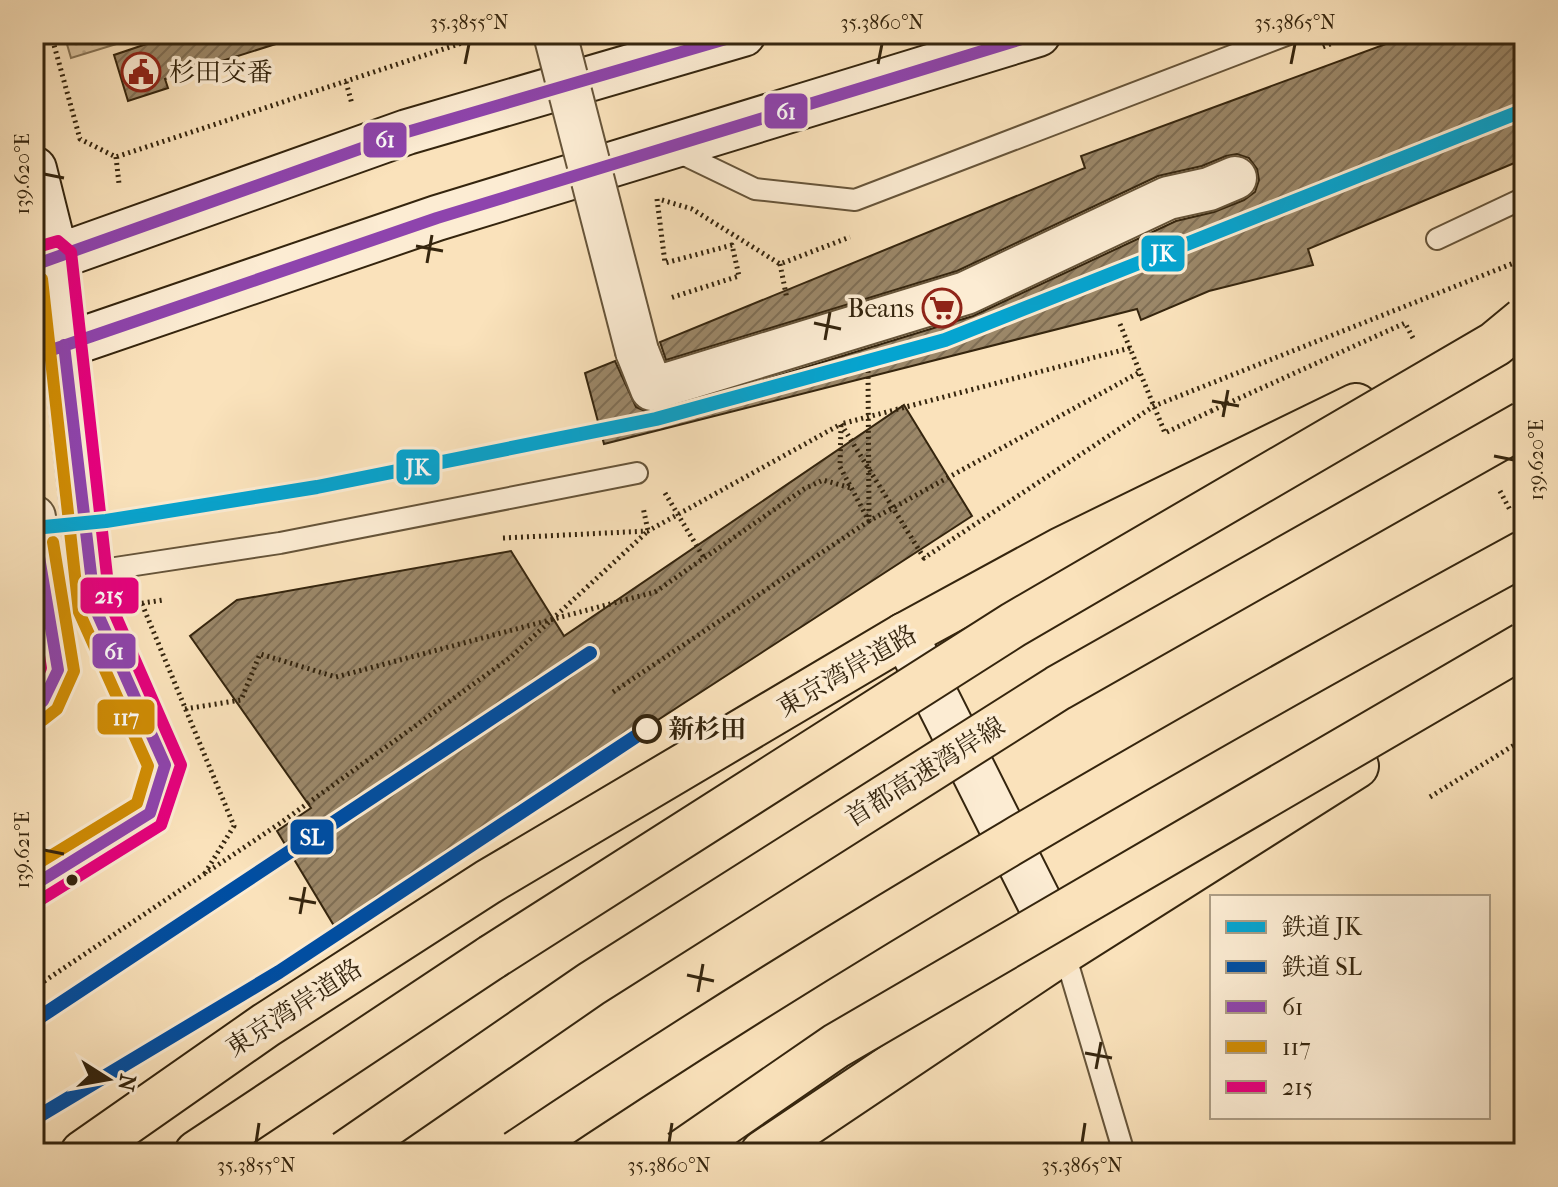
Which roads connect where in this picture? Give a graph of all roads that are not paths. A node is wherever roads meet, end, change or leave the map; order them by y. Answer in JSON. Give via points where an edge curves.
{"nodes":[{"id":1,"x":555,"y":34,"type":"edge"},
{"id":2,"x":743,"y":34,"type":"edge"},
{"id":3,"x":1038,"y":34,"type":"edge"},
{"id":4,"x":1289,"y":34,"type":"edge"},
{"id":5,"x":668,"y":147,"type":"junction"},
{"id":6,"x":34,"y":169,"type":"edge"},
{"id":7,"x":1235,"y":178,"type":"dead end"},
{"id":8,"x":1524,"y":198,"type":"edge"},
{"id":9,"x":1437,"y":239,"type":"dead end"},
{"id":10,"x":45,"y":261,"type":"edge"},
{"id":11,"x":1519,"y":329,"type":"edge"},
{"id":12,"x":49,"y":350,"type":"edge"},
{"id":13,"x":34,"y":377,"type":"edge"},
{"id":14,"x":1524,"y":424,"type":"edge"},
{"id":15,"x":637,"y":473,"type":"dead end"},
{"id":16,"x":34,"y":517,"type":"edge"},
{"id":17,"x":1524,"y":553,"type":"edge"},
{"id":18,"x":89,"y":572,"type":"junction"},
{"id":19,"x":37,"y":577,"type":"edge"},
{"id":20,"x":905,"y":635,"type":"junction"},
{"id":21,"x":1524,"y":645,"type":"edge"},
{"id":22,"x":1524,"y":659,"type":"edge"},
{"id":23,"x":34,"y":707,"type":"edge"},
{"id":24,"x":34,"y":885,"type":"edge"},
{"id":25,"x":1064,"y":951,"type":"junction"},
{"id":26,"x":83,"y":1153,"type":"edge"},
{"id":27,"x":197,"y":1153,"type":"edge"},
{"id":28,"x":346,"y":1153,"type":"edge"},
{"id":29,"x":517,"y":1153,"type":"edge"},
{"id":30,"x":681,"y":1153,"type":"edge"},
{"id":31,"x":763,"y":1153,"type":"edge"},
{"id":32,"x":1124,"y":1153,"type":"edge"}],
"edges":[{"from":1,"to":7,"type":"street","bridge":true,"via":[[637,351],[652,389],[966,293],[1168,198]]},
{"from":2,"to":10,"type":"street","via":[[407,132]]},
{"from":3,"to":5,"type":"street"},
{"from":4,"to":5,"type":"lane","via":[[855,200],[755,189]]},
{"from":5,"to":12,"type":"street","via":[[437,218]]},
{"from":6,"to":10,"type":"street"},
{"from":8,"to":9,"type":"lane"},
{"from":10,"to":12,"type":"street"},
{"from":11,"to":20,"type":"highway","name":"東京湾岸道路","via":[[1232,464]]},
{"from":11,"to":27,"type":"highway","bridge":true,"via":[[1013,625],[492,957]]},
{"from":12,"to":13,"type":"street"},
{"from":12,"to":18,"type":"street"},
{"from":14,"to":28,"type":"highway","name":"首都高速湾岸線","bridge":true,"via":[[1058,688],[591,984]]},
{"from":15,"to":18,"type":"lane","via":[[280,543]]},
{"from":16,"to":19,"type":"street"},
{"from":17,"to":29,"type":"highway","bridge":true,"via":[[1205,727],[652,1062]]},
{"from":18,"to":19,"type":"street"},
{"from":18,"to":24,"type":"lane","via":[[95,608],[165,765],[150,813]]},
{"from":19,"to":23,"type":"lane","via":[[58,670],[43,701]]},
{"from":20,"to":25,"type":"street"},
{"from":20,"to":26,"type":"highway","name":"東京湾岸道路","via":[[488,882],[266,1025]]},
{"from":21,"to":30,"type":"highway","bridge":true,"via":[[836,1046]]},
{"from":22,"to":25,"type":"highway"},
{"from":25,"to":31,"type":"highway"},
{"from":25,"to":32,"type":"lane"}]}
